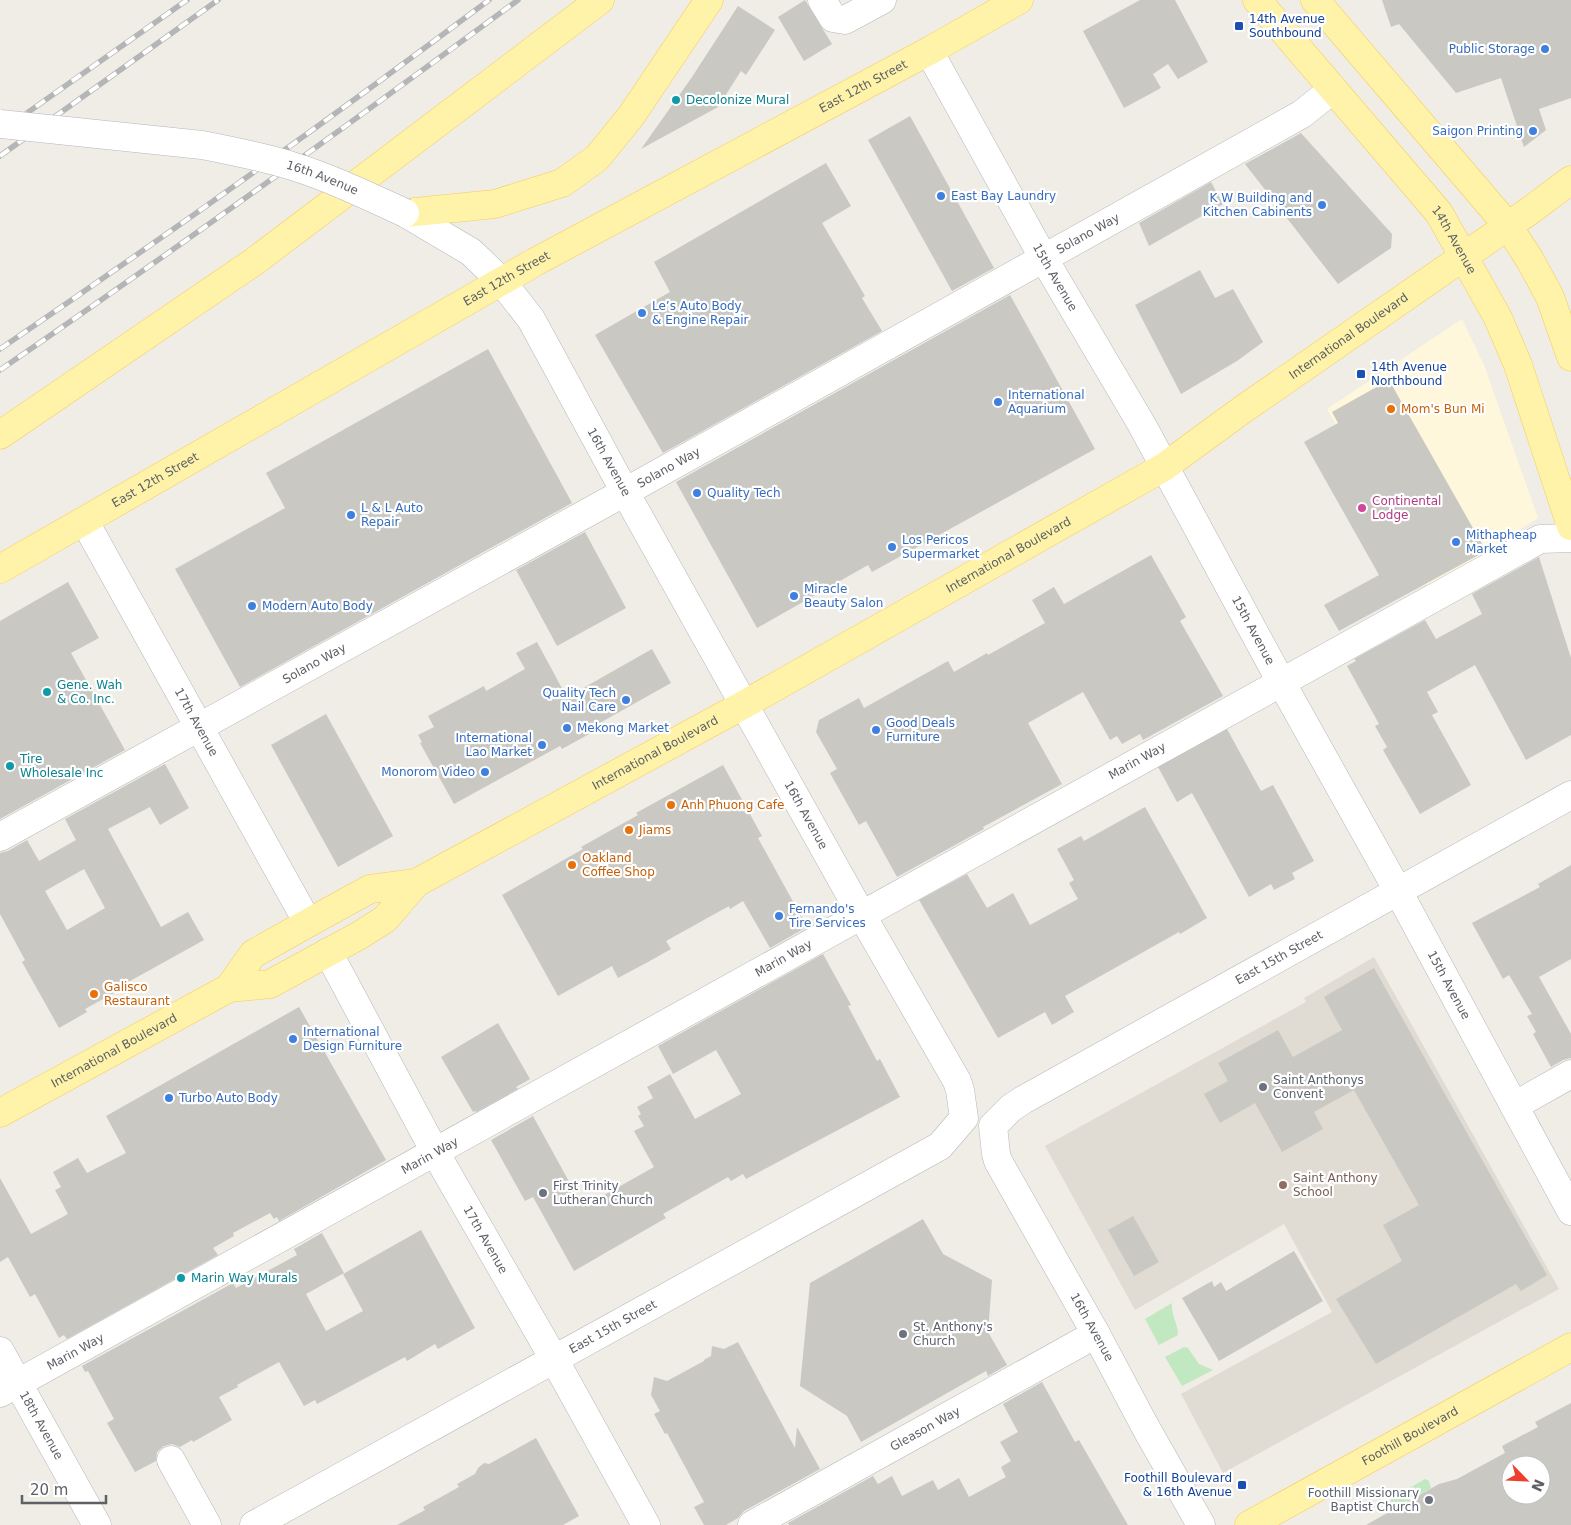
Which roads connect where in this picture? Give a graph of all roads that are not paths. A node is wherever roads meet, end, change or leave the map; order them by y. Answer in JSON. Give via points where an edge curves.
{"nodes":[{"id":1,"x":600,"y":0,"type":"edge"},
{"id":2,"x":709,"y":0,"type":"edge"},
{"id":3,"x":822,"y":0,"type":"edge"},
{"id":4,"x":882,"y":0,"type":"edge"},
{"id":5,"x":1019,"y":0,"type":"edge"},
{"id":6,"x":1257,"y":0,"type":"edge"},
{"id":7,"x":1315,"y":0,"type":"edge"},
{"id":8,"x":929,"y":51,"type":"junction"},
{"id":9,"x":1332,"y":89,"type":"junction"},
{"id":10,"x":0,"y":124,"type":"edge"},
{"id":11,"x":1571,"y":180,"type":"edge"},
{"id":12,"x":416,"y":219,"type":"junction"},
{"id":13,"x":1508,"y":226,"type":"junction"},
{"id":14,"x":1464,"y":256,"type":"junction"},
{"id":15,"x":1044,"y":259,"type":"junction"},
{"id":16,"x":502,"y":282,"type":"junction"},
{"id":17,"x":1571,"y":357,"type":"edge"},
{"id":18,"x":0,"y":435,"type":"edge"},
{"id":19,"x":1164,"y":467,"type":"junction"},
{"id":20,"x":626,"y":492,"type":"junction"},
{"id":21,"x":85,"y":522,"type":"junction"},
{"id":22,"x":1571,"y":526,"type":"edge"},
{"id":23,"x":1571,"y":538,"type":"edge"},
{"id":24,"x":0,"y":570,"type":"edge"},
{"id":25,"x":1280,"y":680,"type":"junction"},
{"id":26,"x":745,"y":704,"type":"junction"},
{"id":27,"x":199,"y":728,"type":"junction"},
{"id":28,"x":1571,"y":796,"type":"edge"},
{"id":29,"x":0,"y":837,"type":"edge"},
{"id":30,"x":416,"y":883,"type":"junction"},
{"id":31,"x":1398,"y":891,"type":"junction"},
{"id":32,"x":861,"y":914,"type":"junction"},
{"id":33,"x":308,"y":923,"type":"junction"},
{"id":34,"x":328,"y":952,"type":"junction"},
{"id":35,"x":229,"y":988,"type":"junction"},
{"id":36,"x":1571,"y":1074,"type":"edge"},
{"id":37,"x":1514,"y":1106,"type":"junction"},
{"id":38,"x":0,"y":1113,"type":"edge"},
{"id":39,"x":964,"y":1118,"type":"joint"},
{"id":40,"x":993,"y":1126,"type":"joint"},
{"id":41,"x":435,"y":1152,"type":"junction"},
{"id":42,"x":1571,"y":1211,"type":"edge"},
{"id":43,"x":1096,"y":1334,"type":"junction"},
{"id":44,"x":1571,"y":1347,"type":"edge"},
{"id":45,"x":0,"y":1351,"type":"edge"},
{"id":46,"x":554,"y":1359,"type":"junction"},
{"id":47,"x":9,"y":1388,"type":"edge"},
{"id":48,"x":171,"y":1460,"type":"dead end"},
{"id":49,"x":98,"y":1525,"type":"edge"},
{"id":50,"x":207,"y":1525,"type":"edge"},
{"id":51,"x":254,"y":1525,"type":"edge"},
{"id":52,"x":646,"y":1525,"type":"edge"},
{"id":53,"x":752,"y":1525,"type":"edge"},
{"id":54,"x":1201,"y":1525,"type":"edge"},
{"id":55,"x":1249,"y":1525,"type":"edge"}],
"edges":[{"from":1,"to":18,"type":"main road","via":[[255,261]]},
{"from":2,"to":12,"type":"main road","via":[[631,116],[597,158],[562,183],[495,204],[449,208]]},
{"from":3,"to":4,"type":"street","via":[[833,18],[845,20]]},
{"from":5,"to":8,"type":"main road","name":"East 12th Street"},
{"from":6,"to":9,"type":"main road","name":"14th Avenue"},
{"from":7,"to":13,"type":"main road"},
{"from":8,"to":15,"type":"street","name":"15th Avenue"},
{"from":8,"to":16,"type":"main road","name":"East 12th Street"},
{"from":9,"to":14,"type":"main road","name":"14th Avenue","via":[[1439,213]]},
{"from":9,"to":15,"type":"street","name":"Solano Way","via":[[1302,114]]},
{"from":10,"to":12,"type":"street","name":"16th Avenue","bridge":true,"via":[[232,151],[324,177]]},
{"from":11,"to":13,"type":"main road","name":"International Boulevard"},
{"from":12,"to":16,"type":"street","name":"16th Avenue","via":[[471,252]]},
{"from":13,"to":14,"type":"main road","name":"International Boulevard"},
{"from":13,"to":17,"type":"main road","via":[[1550,297]]},
{"from":14,"to":19,"type":"main road","name":"International Boulevard"},
{"from":14,"to":22,"type":"main road","name":"14th Avenue","via":[[1498,318],[1518,365]]},
{"from":15,"to":19,"type":"street","name":"15th Avenue"},
{"from":15,"to":20,"type":"street","name":"Solano Way"},
{"from":16,"to":20,"type":"street","name":"16th Avenue","via":[[531,319]]},
{"from":16,"to":21,"type":"main road","name":"East 12th Street"},
{"from":19,"to":25,"type":"street","name":"15th Avenue"},
{"from":19,"to":26,"type":"main road","name":"International Boulevard"},
{"from":20,"to":26,"type":"street","name":"16th Avenue"},
{"from":20,"to":27,"type":"street","name":"Solano Way"},
{"from":21,"to":24,"type":"main road","name":"East 12th Street"},
{"from":21,"to":27,"type":"street","name":"17th Avenue"},
{"from":23,"to":25,"type":"street","name":"Marin Way","via":[[1540,539]]},
{"from":25,"to":31,"type":"street","name":"15th Avenue"},
{"from":25,"to":32,"type":"street","name":"Marin Way"},
{"from":26,"to":30,"type":"main road","name":"International Boulevard"},
{"from":26,"to":32,"type":"street","name":"16th Avenue"},
{"from":27,"to":29,"type":"street","name":"Solano Way"},
{"from":27,"to":33,"type":"street","name":"17th Avenue"},
{"from":28,"to":31,"type":"street","name":"East 15th Street"},
{"from":30,"to":33,"type":"main road","name":"International Boulevard","via":[[370,889]]},
{"from":30,"to":34,"type":"main road","name":"International Boulevard","via":[[385,919]]},
{"from":31,"to":37,"type":"street","name":"15th Avenue"},
{"from":31,"to":40,"type":"street","name":"East 15th Street","via":[[1022,1100]]},
{"from":32,"to":39,"type":"street","name":"16th Avenue","via":[[957,1081]]},
{"from":32,"to":41,"type":"street","name":"Marin Way"},
{"from":33,"to":35,"type":"main road","name":"International Boulevard","via":[[254,954]]},
{"from":34,"to":35,"type":"main road","name":"International Boulevard","via":[[270,984]]},
{"from":34,"to":41,"type":"street","name":"17th Avenue"},
{"from":35,"to":38,"type":"main road","name":"International Boulevard"},
{"from":36,"to":37,"type":"street"},
{"from":37,"to":42,"type":"street","name":"15th Avenue"},
{"from":39,"to":46,"type":"street","name":"East 15th Street","via":[[940,1146]]},
{"from":40,"to":43,"type":"street","name":"16th Avenue","via":[[998,1161]]},
{"from":41,"to":46,"type":"street","name":"17th Avenue"},
{"from":41,"to":47,"type":"street","name":"Marin Way"},
{"from":43,"to":53,"type":"street","name":"Gleason Way"},
{"from":43,"to":54,"type":"street","name":"16th Avenue"},
{"from":44,"to":55,"type":"main road","name":"Foothill Boulevard"},
{"from":45,"to":47,"type":"street","name":"18th Avenue"},
{"from":46,"to":51,"type":"street","name":"East 15th Street"},
{"from":46,"to":52,"type":"street","name":"17th Avenue"},
{"from":47,"to":49,"type":"street","name":"18th Avenue"},
{"from":48,"to":50,"type":"street"}]}
